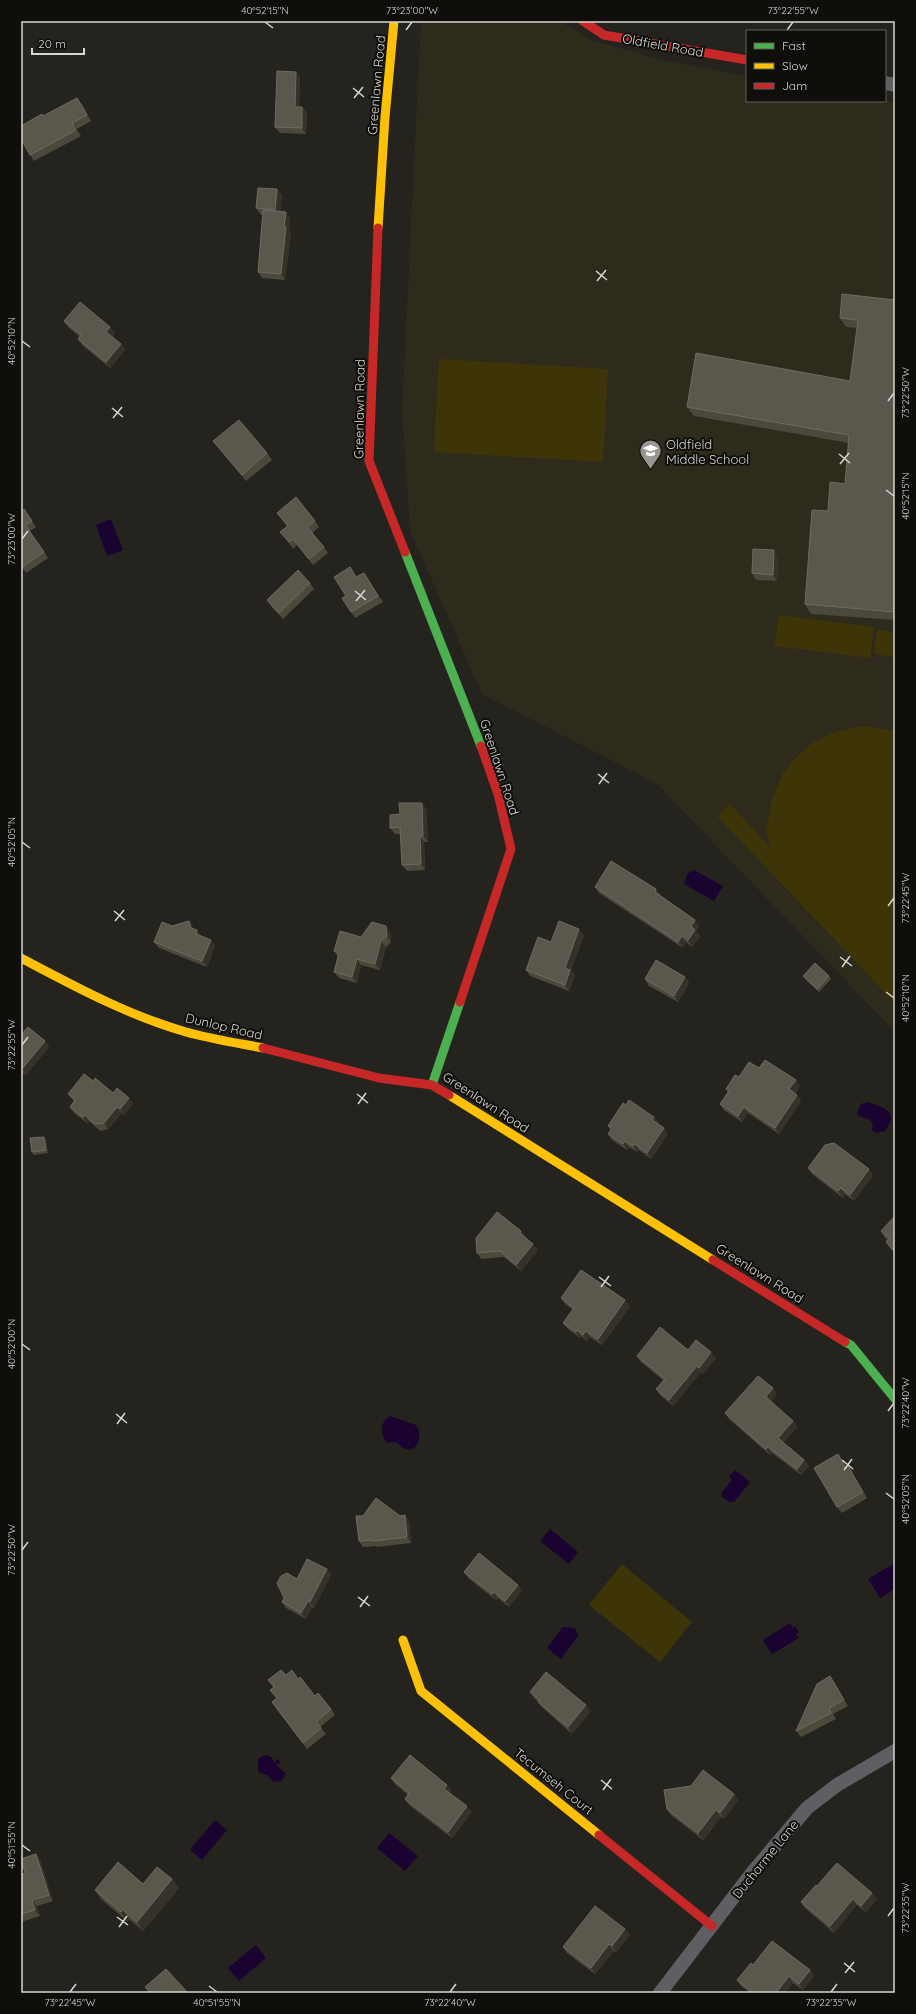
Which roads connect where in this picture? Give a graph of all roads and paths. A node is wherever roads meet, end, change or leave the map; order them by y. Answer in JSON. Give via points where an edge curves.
{"nodes":[{"id":1,"x":394,"y":21,"type":"edge"},
{"id":2,"x":584,"y":21,"type":"edge"},
{"id":3,"x":746,"y":60,"type":"edge"},
{"id":4,"x":21,"y":958,"type":"edge"},
{"id":5,"x":432,"y":1085,"type":"junction"},
{"id":6,"x":895,"y":1399,"type":"edge"},
{"id":7,"x":403,"y":1640,"type":"dead end"},
{"id":8,"x":895,"y":1751,"type":"edge"},
{"id":9,"x":712,"y":1926,"type":"junction"},
{"id":10,"x":660,"y":1993,"type":"edge"}],
"edges":[{"from":1,"to":5,"type":"main road","name":"Greenlawn Road","via":[[377,252],[369,461],[469,712],[498,794],[511,849]]},
{"from":2,"to":3,"type":"main road","name":"Oldfield Road","via":[[604,35]]},
{"from":4,"to":5,"type":"main road","name":"Dunlop Road","via":[[119,1009],[187,1032],[293,1055],[381,1080]]},
{"from":5,"to":6,"type":"main road","name":"Greenlawn Road","via":[[851,1345]]},
{"from":7,"to":9,"type":"main road","name":"Tecumseh Court","via":[[421,1691]]},
{"from":8,"to":9,"type":"street","name":"Ducharme Lane","via":[[837,1785],[807,1808]]},
{"from":9,"to":10,"type":"street","name":"Ducharme Lane"}]}
